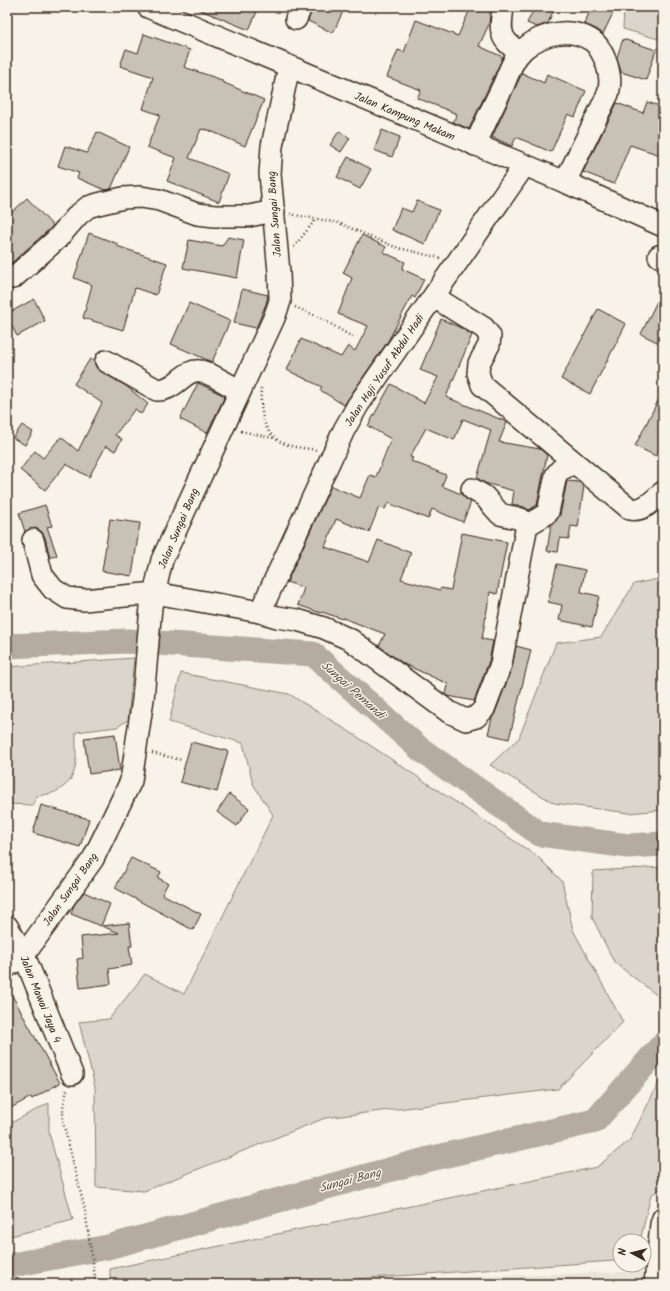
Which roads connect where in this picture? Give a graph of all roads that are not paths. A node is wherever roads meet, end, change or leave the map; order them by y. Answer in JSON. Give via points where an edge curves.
{"nodes":[{"id":1,"x":148,"y":7,"type":"edge"},
{"id":2,"x":503,"y":7,"type":"edge"},
{"id":3,"x":520,"y":53,"type":"junction"},
{"id":4,"x":289,"y":67,"type":"junction"},
{"id":5,"x":475,"y":145,"type":"junction"},
{"id":6,"x":524,"y":166,"type":"junction"},
{"id":7,"x":565,"y":182,"type":"junction"},
{"id":8,"x":274,"y":211,"type":"junction"},
{"id":9,"x":663,"y":226,"type":"edge"},
{"id":10,"x":13,"y":278,"type":"dead end"},
{"id":11,"x":434,"y":297,"type":"junction"},
{"id":12,"x":106,"y":361,"type":"dead end"},
{"id":13,"x":240,"y":391,"type":"junction"},
{"id":14,"x":574,"y":463,"type":"junction"},
{"id":15,"x":472,"y":489,"type":"dead end"},
{"id":16,"x":663,"y":492,"type":"edge"},
{"id":17,"x":526,"y":526,"type":"junction"},
{"id":18,"x":33,"y":540,"type":"dead end"},
{"id":19,"x":153,"y":600,"type":"junction"},
{"id":20,"x":260,"y":612,"type":"junction"},
{"id":21,"x":7,"y":926,"type":"edge"},
{"id":22,"x":15,"y":961,"type":"edge"},
{"id":23,"x":72,"y":1074,"type":"road end"},
{"id":24,"x":663,"y":1218,"type":"edge"},
{"id":25,"x":654,"y":1283,"type":"edge"}],
"edges":[{"from":1,"to":4,"type":"street","name":"Jalan Kampung Makam"},
{"from":2,"to":3,"type":"street","via":[[503,36],[506,42]]},
{"from":3,"to":5,"type":"street"},
{"from":3,"to":7,"type":"street","via":[[544,37],[554,33],[566,33],[592,40],[605,59],[611,85]]},
{"from":4,"to":5,"type":"street","name":"Jalan Kampung Makam"},
{"from":4,"to":8,"type":"street","name":"Jalan Sungai Bang","via":[[272,146],[270,174]]},
{"from":5,"to":6,"type":"street","name":"Jalan Kampung Makam"},
{"from":6,"to":7,"type":"street","name":"Jalan Kampung Makam"},
{"from":6,"to":11,"type":"street","name":"Jalan Haji Yusuf Abdul Hadi"},
{"from":7,"to":9,"type":"street","name":"Jalan Kampung Makam"},
{"from":8,"to":10,"type":"street","via":[[248,216],[215,216],[197,214],[159,200],[141,197],[98,204],[88,207],[78,215],[57,239]]},
{"from":8,"to":13,"type":"street","name":"Jalan Sungai Bang","via":[[280,301]]},
{"from":11,"to":14,"type":"street","via":[[484,328],[490,336],[489,345],[479,363],[478,373],[482,385]]},
{"from":11,"to":20,"type":"street","name":"Jalan Haji Yusuf Abdul Hadi","via":[[358,405],[344,430]]},
{"from":12,"to":13,"type":"street","via":[[157,390],[167,389],[188,374],[197,371]]},
{"from":13,"to":19,"type":"street","name":"Jalan Sungai Bang","via":[[162,560]]},
{"from":14,"to":16,"type":"street","via":[[630,509],[640,510]]},
{"from":14,"to":17,"type":"street","via":[[556,475],[548,512]]},
{"from":15,"to":17,"type":"street","via":[[484,496],[500,514],[521,519]]},
{"from":17,"to":20,"type":"street","via":[[501,664],[484,709],[476,718],[466,720],[449,712],[351,640],[324,628]]},
{"from":18,"to":19,"type":"street","via":[[42,575],[53,589],[67,598]]},
{"from":19,"to":20,"type":"street"},
{"from":19,"to":22,"type":"street","name":"Jalan Sungai Bang","via":[[143,700],[131,781],[93,859]]},
{"from":21,"to":22,"type":"street","name":"Jalan Mawai Jaya 4"},
{"from":22,"to":23,"type":"street","name":"Jalan Mawai Jaya 4"},
{"from":24,"to":25,"type":"street","via":[[660,1224]]}]}
